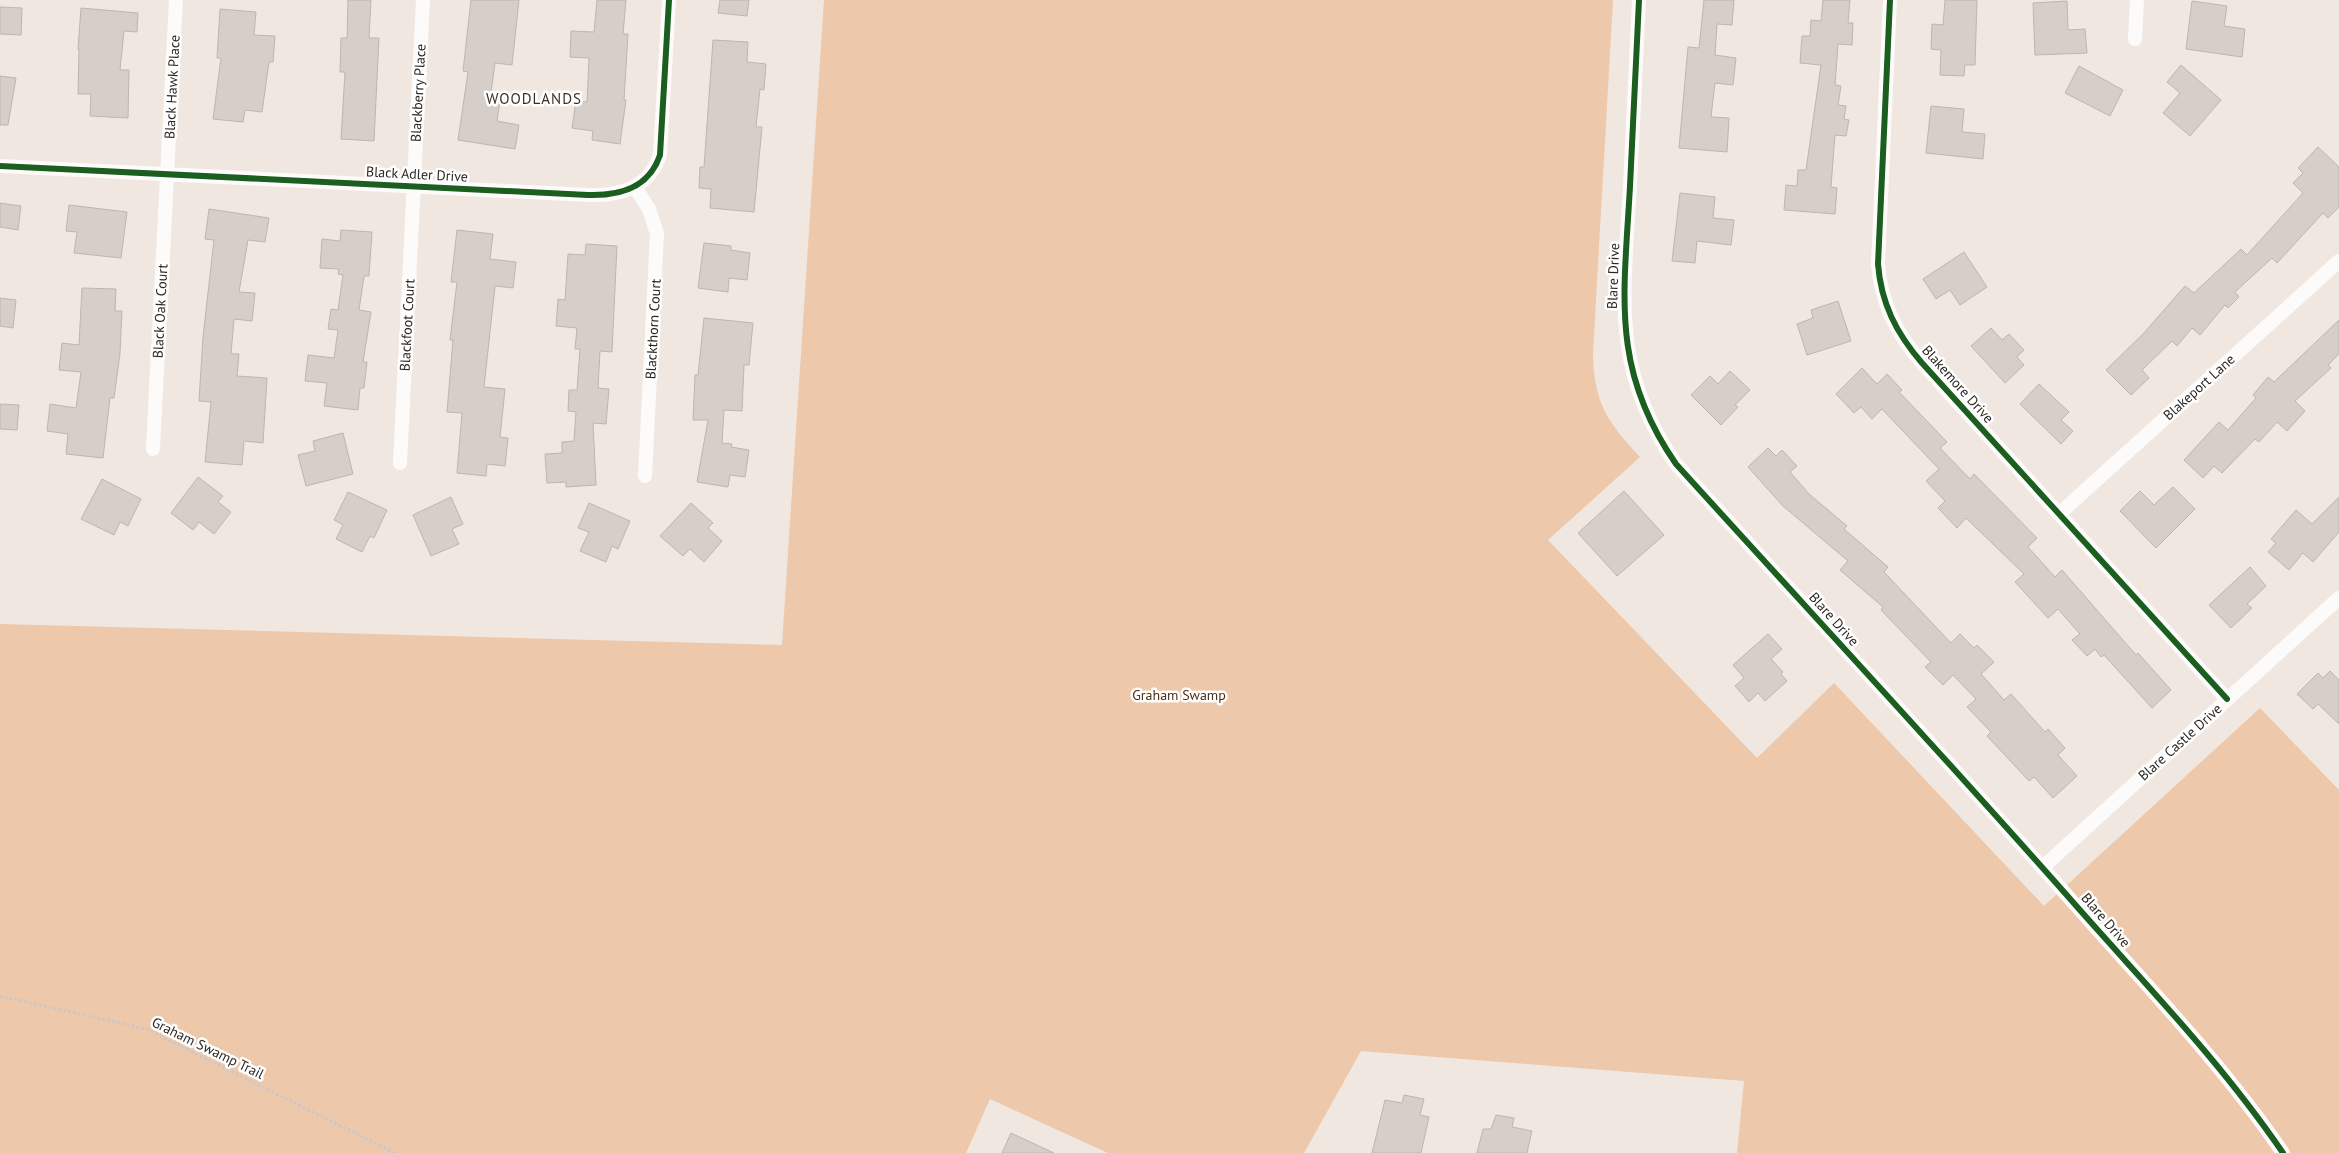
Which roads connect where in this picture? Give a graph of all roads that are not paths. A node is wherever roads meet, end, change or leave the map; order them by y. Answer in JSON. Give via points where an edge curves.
{"nodes":[{"id":1,"x":176,"y":0,"type":"edge"},
{"id":2,"x":423,"y":0,"type":"edge"},
{"id":3,"x":669,"y":0,"type":"edge"},
{"id":4,"x":1639,"y":0,"type":"edge"},
{"id":5,"x":1890,"y":0,"type":"edge"},
{"id":6,"x":2137,"y":0,"type":"edge"},
{"id":7,"x":2135,"y":39,"type":"dead end"},
{"id":8,"x":0,"y":166,"type":"edge"},
{"id":9,"x":168,"y":173,"type":"junction"},
{"id":10,"x":413,"y":186,"type":"junction"},
{"id":11,"x":635,"y":187,"type":"junction"},
{"id":12,"x":2339,"y":261,"type":"edge"},
{"id":13,"x":153,"y":449,"type":"dead end"},
{"id":14,"x":400,"y":463,"type":"dead end"},
{"id":15,"x":645,"y":476,"type":"dead end"},
{"id":16,"x":2059,"y":514,"type":"junction"},
{"id":17,"x":2339,"y":598,"type":"edge"},
{"id":18,"x":2227,"y":699,"type":"junction"},
{"id":19,"x":2043,"y":868,"type":"junction"},
{"id":20,"x":2283,"y":1153,"type":"edge"}],
"edges":[{"from":1,"to":9,"type":"street","name":"Black Hawk Place"},
{"from":2,"to":10,"type":"street","name":"Blackberry Place"},
{"from":3,"to":11,"type":"street","name":"Black Adler Drive","via":[[660,155],[650,175]]},
{"from":4,"to":19,"type":"street","name":"Blare Drive","via":[[1624,328],[1631,369],[1644,410],[1676,464]]},
{"from":5,"to":16,"type":"street","name":"Blakemore Drive","via":[[1878,247],[1882,296],[1893,324],[1910,349]]},
{"from":6,"to":7,"type":"street"},
{"from":8,"to":9,"type":"street","name":"Black Adler Drive"},
{"from":9,"to":10,"type":"street","name":"Black Adler Drive"},
{"from":9,"to":13,"type":"street","name":"Black Oak Court"},
{"from":10,"to":11,"type":"street","name":"Black Adler Drive","via":[[588,196],[619,194]]},
{"from":10,"to":14,"type":"street","name":"Blackfoot Court"},
{"from":11,"to":15,"type":"street","name":"Blackthorn Court","via":[[649,209],[657,234]]},
{"from":12,"to":16,"type":"street","name":"Blakeport Lane"},
{"from":16,"to":18,"type":"street","name":"Blakemore Drive"},
{"from":17,"to":18,"type":"street","name":"Blare Castle Drive"},
{"from":18,"to":19,"type":"street","name":"Blare Castle Drive"},
{"from":19,"to":20,"type":"street","name":"Blare Drive","via":[[2232,1084]]}]}
